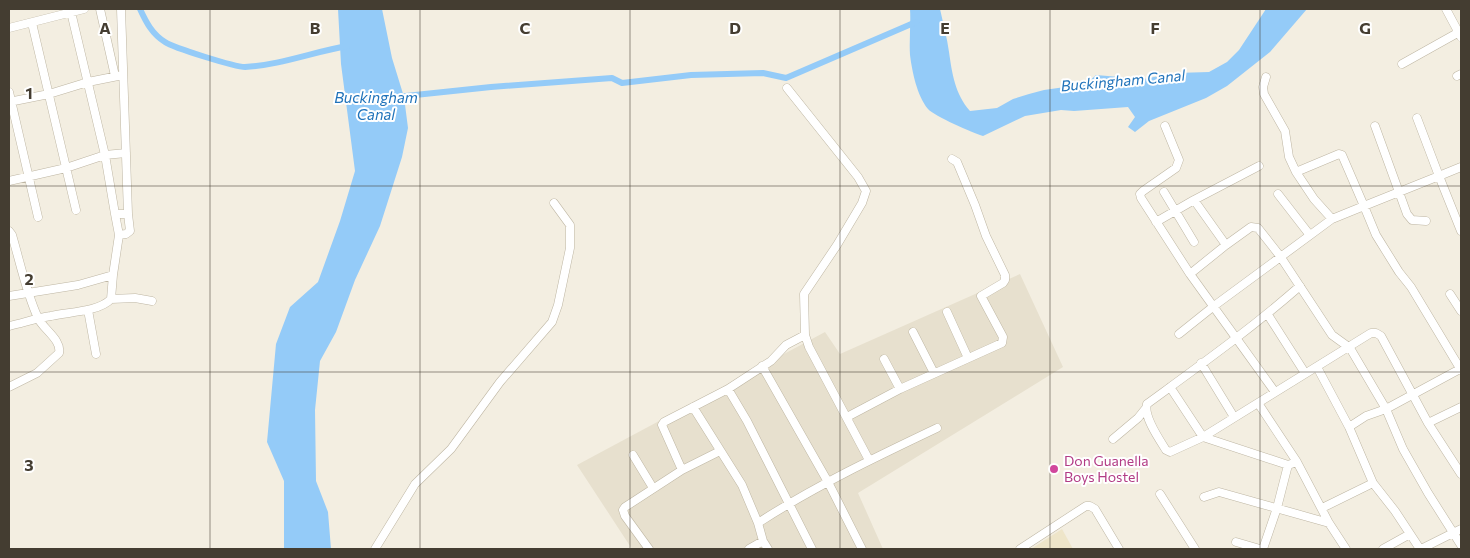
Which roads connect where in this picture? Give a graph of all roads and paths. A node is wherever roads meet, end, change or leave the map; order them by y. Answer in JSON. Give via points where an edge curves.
{"nodes":[{"id":1,"x":84,"y":9,"type":"edge"},
{"id":2,"x":100,"y":9,"type":"edge"},
{"id":3,"x":121,"y":9,"type":"edge"},
{"id":4,"x":1446,"y":9,"type":"edge"},
{"id":5,"x":71,"y":12,"type":"junction"},
{"id":6,"x":32,"y":23,"type":"junction"},
{"id":7,"x":9,"y":28,"type":"edge"},
{"id":8,"x":1460,"y":33,"type":"edge"},
{"id":9,"x":1402,"y":64,"type":"dead end"},
{"id":10,"x":119,"y":76,"type":"junction"},
{"id":11,"x":1266,"y":77,"type":"dead end"},
{"id":12,"x":88,"y":82,"type":"junction"},
{"id":13,"x":787,"y":88,"type":"dead end"},
{"id":14,"x":9,"y":92,"type":"edge"},
{"id":15,"x":49,"y":94,"type":"junction"},
{"id":16,"x":10,"y":102,"type":"edge"},
{"id":17,"x":1417,"y":118,"type":"dead end"},
{"id":18,"x":1165,"y":126,"type":"dead end"},
{"id":19,"x":1375,"y":126,"type":"dead end"},
{"id":20,"x":126,"y":153,"type":"junction"},
{"id":21,"x":104,"y":156,"type":"junction"},
{"id":22,"x":952,"y":159,"type":"dead end"},
{"id":23,"x":1259,"y":166,"type":"dead end"},
{"id":24,"x":1461,"y":167,"type":"edge"},
{"id":25,"x":66,"y":168,"type":"junction"},
{"id":26,"x":1296,"y":172,"type":"junction"},
{"id":27,"x":29,"y":175,"type":"junction"},
{"id":28,"x":1438,"y":176,"type":"junction"},
{"id":29,"x":9,"y":181,"type":"edge"},
{"id":30,"x":1399,"y":191,"type":"junction"},
{"id":31,"x":1164,"y":192,"type":"dead end"},
{"id":32,"x":1278,"y":194,"type":"dead end"},
{"id":33,"x":1194,"y":200,"type":"junction"},
{"id":34,"x":554,"y":203,"type":"dead end"},
{"id":35,"x":1364,"y":206,"type":"junction"},
{"id":36,"x":76,"y":210,"type":"dead end"},
{"id":37,"x":1175,"y":211,"type":"junction"},
{"id":38,"x":115,"y":214,"type":"junction"},
{"id":39,"x":128,"y":214,"type":"junction"},
{"id":40,"x":38,"y":217,"type":"dead end"},
{"id":41,"x":1332,"y":218,"type":"junction"},
{"id":42,"x":1426,"y":221,"type":"dead end"},
{"id":43,"x":1156,"y":222,"type":"junction"},
{"id":44,"x":1461,"y":230,"type":"edge"},
{"id":45,"x":9,"y":231,"type":"edge"},
{"id":46,"x":1309,"y":234,"type":"junction"},
{"id":47,"x":119,"y":235,"type":"junction"},
{"id":48,"x":1194,"y":242,"type":"dead end"},
{"id":49,"x":1226,"y":245,"type":"junction"},
{"id":50,"x":1280,"y":256,"type":"junction"},
{"id":51,"x":1190,"y":274,"type":"junction"},
{"id":52,"x":113,"y":275,"type":"junction"},
{"id":53,"x":1300,"y":286,"type":"junction"},
{"id":54,"x":29,"y":293,"type":"junction"},
{"id":55,"x":1450,"y":294,"type":"dead end"},
{"id":56,"x":9,"y":296,"type":"edge"},
{"id":57,"x":111,"y":299,"type":"junction"},
{"id":58,"x":152,"y":301,"type":"dead end"},
{"id":59,"x":1214,"y":306,"type":"junction"},
{"id":60,"x":88,"y":310,"type":"junction"},
{"id":61,"x":1461,"y":311,"type":"edge"},
{"id":62,"x":946,"y":312,"type":"dead end"},
{"id":63,"x":1268,"y":314,"type":"junction"},
{"id":64,"x":38,"y":318,"type":"junction"},
{"id":65,"x":9,"y":326,"type":"edge"},
{"id":66,"x":913,"y":332,"type":"dead end"},
{"id":67,"x":1179,"y":334,"type":"dead end"},
{"id":68,"x":805,"y":335,"type":"junction"},
{"id":69,"x":1236,"y":339,"type":"junction"},
{"id":70,"x":1350,"y":348,"type":"junction"},
{"id":71,"x":96,"y":354,"type":"dead end"},
{"id":72,"x":968,"y":358,"type":"junction"},
{"id":73,"x":884,"y":359,"type":"dead end"},
{"id":74,"x":1201,"y":363,"type":"junction"},
{"id":75,"x":762,"y":366,"type":"junction"},
{"id":76,"x":1317,"y":367,"type":"junction"},
{"id":77,"x":1461,"y":370,"type":"edge"},
{"id":78,"x":934,"y":373,"type":"junction"},
{"id":79,"x":1305,"y":373,"type":"junction"},
{"id":80,"x":9,"y":387,"type":"edge"},
{"id":81,"x":1170,"y":387,"type":"junction"},
{"id":82,"x":728,"y":389,"type":"junction"},
{"id":83,"x":900,"y":389,"type":"junction"},
{"id":84,"x":1275,"y":392,"type":"junction"},
{"id":85,"x":1413,"y":394,"type":"junction"},
{"id":86,"x":1258,"y":404,"type":"junction"},
{"id":87,"x":694,"y":407,"type":"junction"},
{"id":88,"x":1461,"y":407,"type":"edge"},
{"id":89,"x":1146,"y":408,"type":"junction"},
{"id":90,"x":1386,"y":408,"type":"junction"},
{"id":91,"x":1234,"y":417,"type":"junction"},
{"id":92,"x":847,"y":418,"type":"junction"},
{"id":93,"x":1428,"y":423,"type":"junction"},
{"id":94,"x":1349,"y":427,"type":"junction"},
{"id":95,"x":937,"y":428,"type":"dead end"},
{"id":96,"x":1203,"y":437,"type":"junction"},
{"id":97,"x":1113,"y":439,"type":"dead end"},
{"id":98,"x":720,"y":451,"type":"junction"},
{"id":99,"x":633,"y":455,"type":"dead end"},
{"id":100,"x":869,"y":460,"type":"junction"},
{"id":101,"x":1297,"y":462,"type":"junction"},
{"id":102,"x":1288,"y":465,"type":"junction"},
{"id":103,"x":682,"y":470,"type":"junction"},
{"id":104,"x":1460,"y":471,"type":"edge"},
{"id":105,"x":828,"y":482,"type":"junction"},
{"id":106,"x":1373,"y":483,"type":"junction"},
{"id":107,"x":653,"y":488,"type":"junction"},
{"id":108,"x":1160,"y":494,"type":"dead end"},
{"id":109,"x":1204,"y":497,"type":"dead end"},
{"id":110,"x":789,"y":503,"type":"junction"},
{"id":111,"x":1277,"y":508,"type":"junction"},
{"id":112,"x":1322,"y":508,"type":"junction"},
{"id":113,"x":758,"y":523,"type":"junction"},
{"id":114,"x":1329,"y":523,"type":"junction"},
{"id":115,"x":1461,"y":529,"type":"edge"},
{"id":116,"x":1410,"y":534,"type":"junction"},
{"id":117,"x":1454,"y":534,"type":"junction"},
{"id":118,"x":763,"y":541,"type":"junction"},
{"id":119,"x":1236,"y":542,"type":"dead end"},
{"id":120,"x":1461,"y":545,"type":"edge"},
{"id":121,"x":375,"y":549,"type":"edge"},
{"id":122,"x":650,"y":549,"type":"edge"},
{"id":123,"x":749,"y":549,"type":"edge"},
{"id":124,"x":768,"y":549,"type":"edge"},
{"id":125,"x":812,"y":549,"type":"edge"},
{"id":126,"x":862,"y":549,"type":"edge"},
{"id":127,"x":1020,"y":549,"type":"edge"},
{"id":128,"x":1120,"y":549,"type":"edge"},
{"id":129,"x":1195,"y":549,"type":"edge"},
{"id":130,"x":1262,"y":549,"type":"edge"},
{"id":131,"x":1346,"y":549,"type":"edge"},
{"id":132,"x":1384,"y":549,"type":"edge"},
{"id":133,"x":1421,"y":549,"type":"edge"}],
"edges":[{"from":1,"to":5,"type":"street"},
{"from":2,"to":10,"type":"street"},
{"from":3,"to":10,"type":"street"},
{"from":4,"to":8,"type":"street"},
{"from":5,"to":6,"type":"street"},
{"from":5,"to":12,"type":"street"},
{"from":6,"to":7,"type":"street"},
{"from":6,"to":15,"type":"street"},
{"from":8,"to":9,"type":"street"},
{"from":10,"to":12,"type":"street"},
{"from":10,"to":20,"type":"street"},
{"from":11,"to":26,"type":"street","via":[[1264,94],[1285,131],[1289,158]]},
{"from":12,"to":15,"type":"street"},
{"from":12,"to":21,"type":"street"},
{"from":13,"to":68,"type":"street","via":[[866,191],[862,203],[804,294]]},
{"from":14,"to":16,"type":"street"},
{"from":15,"to":16,"type":"street"},
{"from":15,"to":25,"type":"street"},
{"from":16,"to":27,"type":"street"},
{"from":17,"to":28,"type":"street"},
{"from":18,"to":43,"type":"street","via":[[1178,164],[1140,194]]},
{"from":19,"to":30,"type":"street"},
{"from":20,"to":21,"type":"street"},
{"from":20,"to":39,"type":"street"},
{"from":21,"to":25,"type":"street"},
{"from":21,"to":38,"type":"street"},
{"from":22,"to":72,"type":"street","via":[[957,162],[1006,278],[981,296],[1003,337],[1002,343]]},
{"from":23,"to":33,"type":"street"},
{"from":24,"to":28,"type":"street"},
{"from":25,"to":27,"type":"street"},
{"from":25,"to":36,"type":"street"},
{"from":26,"to":35,"type":"street","via":[[1342,155]]},
{"from":26,"to":41,"type":"street"},
{"from":27,"to":29,"type":"street"},
{"from":27,"to":40,"type":"street"},
{"from":28,"to":30,"type":"street"},
{"from":28,"to":44,"type":"street"},
{"from":30,"to":35,"type":"street"},
{"from":30,"to":42,"type":"street","via":[[1410,218]]},
{"from":31,"to":37,"type":"street"},
{"from":32,"to":46,"type":"street"},
{"from":33,"to":37,"type":"street"},
{"from":33,"to":49,"type":"street"},
{"from":34,"to":121,"type":"street","via":[[570,224],[570,248],[552,322],[500,382],[451,449],[415,484]]},
{"from":35,"to":41,"type":"street"},
{"from":35,"to":77,"type":"street","via":[[1376,235]]},
{"from":37,"to":43,"type":"street"},
{"from":37,"to":48,"type":"street"},
{"from":38,"to":39,"type":"street"},
{"from":38,"to":47,"type":"street"},
{"from":39,"to":47,"type":"street","via":[[130,231]]},
{"from":41,"to":46,"type":"street"},
{"from":43,"to":51,"type":"street"},
{"from":45,"to":54,"type":"street"},
{"from":46,"to":50,"type":"street"},
{"from":47,"to":52,"type":"street"},
{"from":49,"to":50,"type":"street","via":[[1255,226]]},
{"from":49,"to":51,"type":"street"},
{"from":50,"to":53,"type":"street"},
{"from":50,"to":59,"type":"street"},
{"from":51,"to":59,"type":"street"},
{"from":52,"to":54,"type":"street"},
{"from":52,"to":57,"type":"street"},
{"from":53,"to":63,"type":"street"},
{"from":53,"to":70,"type":"street","via":[[1332,336]]},
{"from":54,"to":56,"type":"street"},
{"from":54,"to":64,"type":"street"},
{"from":55,"to":61,"type":"street"},
{"from":57,"to":58,"type":"street"},
{"from":57,"to":60,"type":"street"},
{"from":59,"to":67,"type":"street"},
{"from":59,"to":69,"type":"street"},
{"from":60,"to":64,"type":"street"},
{"from":60,"to":71,"type":"street"},
{"from":62,"to":72,"type":"street"},
{"from":63,"to":69,"type":"street"},
{"from":63,"to":79,"type":"street"},
{"from":64,"to":65,"type":"street"},
{"from":64,"to":80,"type":"street","via":[[56,342],[59,353],[37,373]]},
{"from":66,"to":78,"type":"street"},
{"from":68,"to":75,"type":"street","via":[[783,346],[771,361]]},
{"from":68,"to":92,"type":"street"},
{"from":69,"to":74,"type":"street"},
{"from":69,"to":84,"type":"street"},
{"from":70,"to":76,"type":"street"},
{"from":70,"to":85,"type":"street","via":[[1376,332]]},
{"from":70,"to":90,"type":"street"},
{"from":72,"to":78,"type":"street"},
{"from":73,"to":83,"type":"street"},
{"from":74,"to":81,"type":"street"},
{"from":74,"to":91,"type":"street"},
{"from":75,"to":82,"type":"street"},
{"from":75,"to":105,"type":"street"},
{"from":76,"to":79,"type":"street"},
{"from":76,"to":94,"type":"street"},
{"from":77,"to":85,"type":"street"},
{"from":78,"to":83,"type":"street"},
{"from":79,"to":84,"type":"street"},
{"from":81,"to":89,"type":"street"},
{"from":81,"to":96,"type":"street"},
{"from":82,"to":87,"type":"street"},
{"from":82,"to":110,"type":"street"},
{"from":83,"to":92,"type":"street"},
{"from":84,"to":86,"type":"street"},
{"from":85,"to":90,"type":"street"},
{"from":85,"to":93,"type":"street"},
{"from":86,"to":91,"type":"street"},
{"from":86,"to":101,"type":"street"},
{"from":87,"to":98,"type":"street"},
{"from":87,"to":103,"type":"street","via":[[662,425]]},
{"from":88,"to":93,"type":"street"},
{"from":89,"to":96,"type":"street","via":[[1154,432],[1166,450],[1170,452]]},
{"from":89,"to":97,"type":"street"},
{"from":90,"to":94,"type":"street"},
{"from":90,"to":117,"type":"street","via":[[1403,449]]},
{"from":91,"to":96,"type":"street"},
{"from":92,"to":100,"type":"street"},
{"from":93,"to":104,"type":"street"},
{"from":94,"to":106,"type":"street"},
{"from":95,"to":100,"type":"street"},
{"from":96,"to":102,"type":"street"},
{"from":98,"to":103,"type":"street"},
{"from":98,"to":113,"type":"street","via":[[742,484]]},
{"from":99,"to":107,"type":"street"},
{"from":100,"to":105,"type":"street"},
{"from":101,"to":102,"type":"street"},
{"from":101,"to":112,"type":"street"},
{"from":102,"to":111,"type":"street"},
{"from":103,"to":107,"type":"street"},
{"from":105,"to":110,"type":"street"},
{"from":105,"to":126,"type":"street"},
{"from":106,"to":112,"type":"street"},
{"from":106,"to":116,"type":"street"},
{"from":107,"to":122,"type":"street","via":[[623,510]]},
{"from":108,"to":129,"type":"street"},
{"from":109,"to":111,"type":"street","via":[[1219,492]]},
{"from":110,"to":113,"type":"street"},
{"from":110,"to":125,"type":"street"},
{"from":111,"to":114,"type":"street"},
{"from":111,"to":130,"type":"street"},
{"from":112,"to":114,"type":"street"},
{"from":113,"to":118,"type":"street"},
{"from":114,"to":131,"type":"street"},
{"from":115,"to":117,"type":"street"},
{"from":116,"to":132,"type":"street"},
{"from":116,"to":133,"type":"street"},
{"from":117,"to":120,"type":"street"},
{"from":117,"to":133,"type":"street"},
{"from":118,"to":123,"type":"street"},
{"from":118,"to":124,"type":"street"},
{"from":119,"to":130,"type":"street"},
{"from":127,"to":128,"type":"street","via":[[1086,506],[1095,509]]}]}
